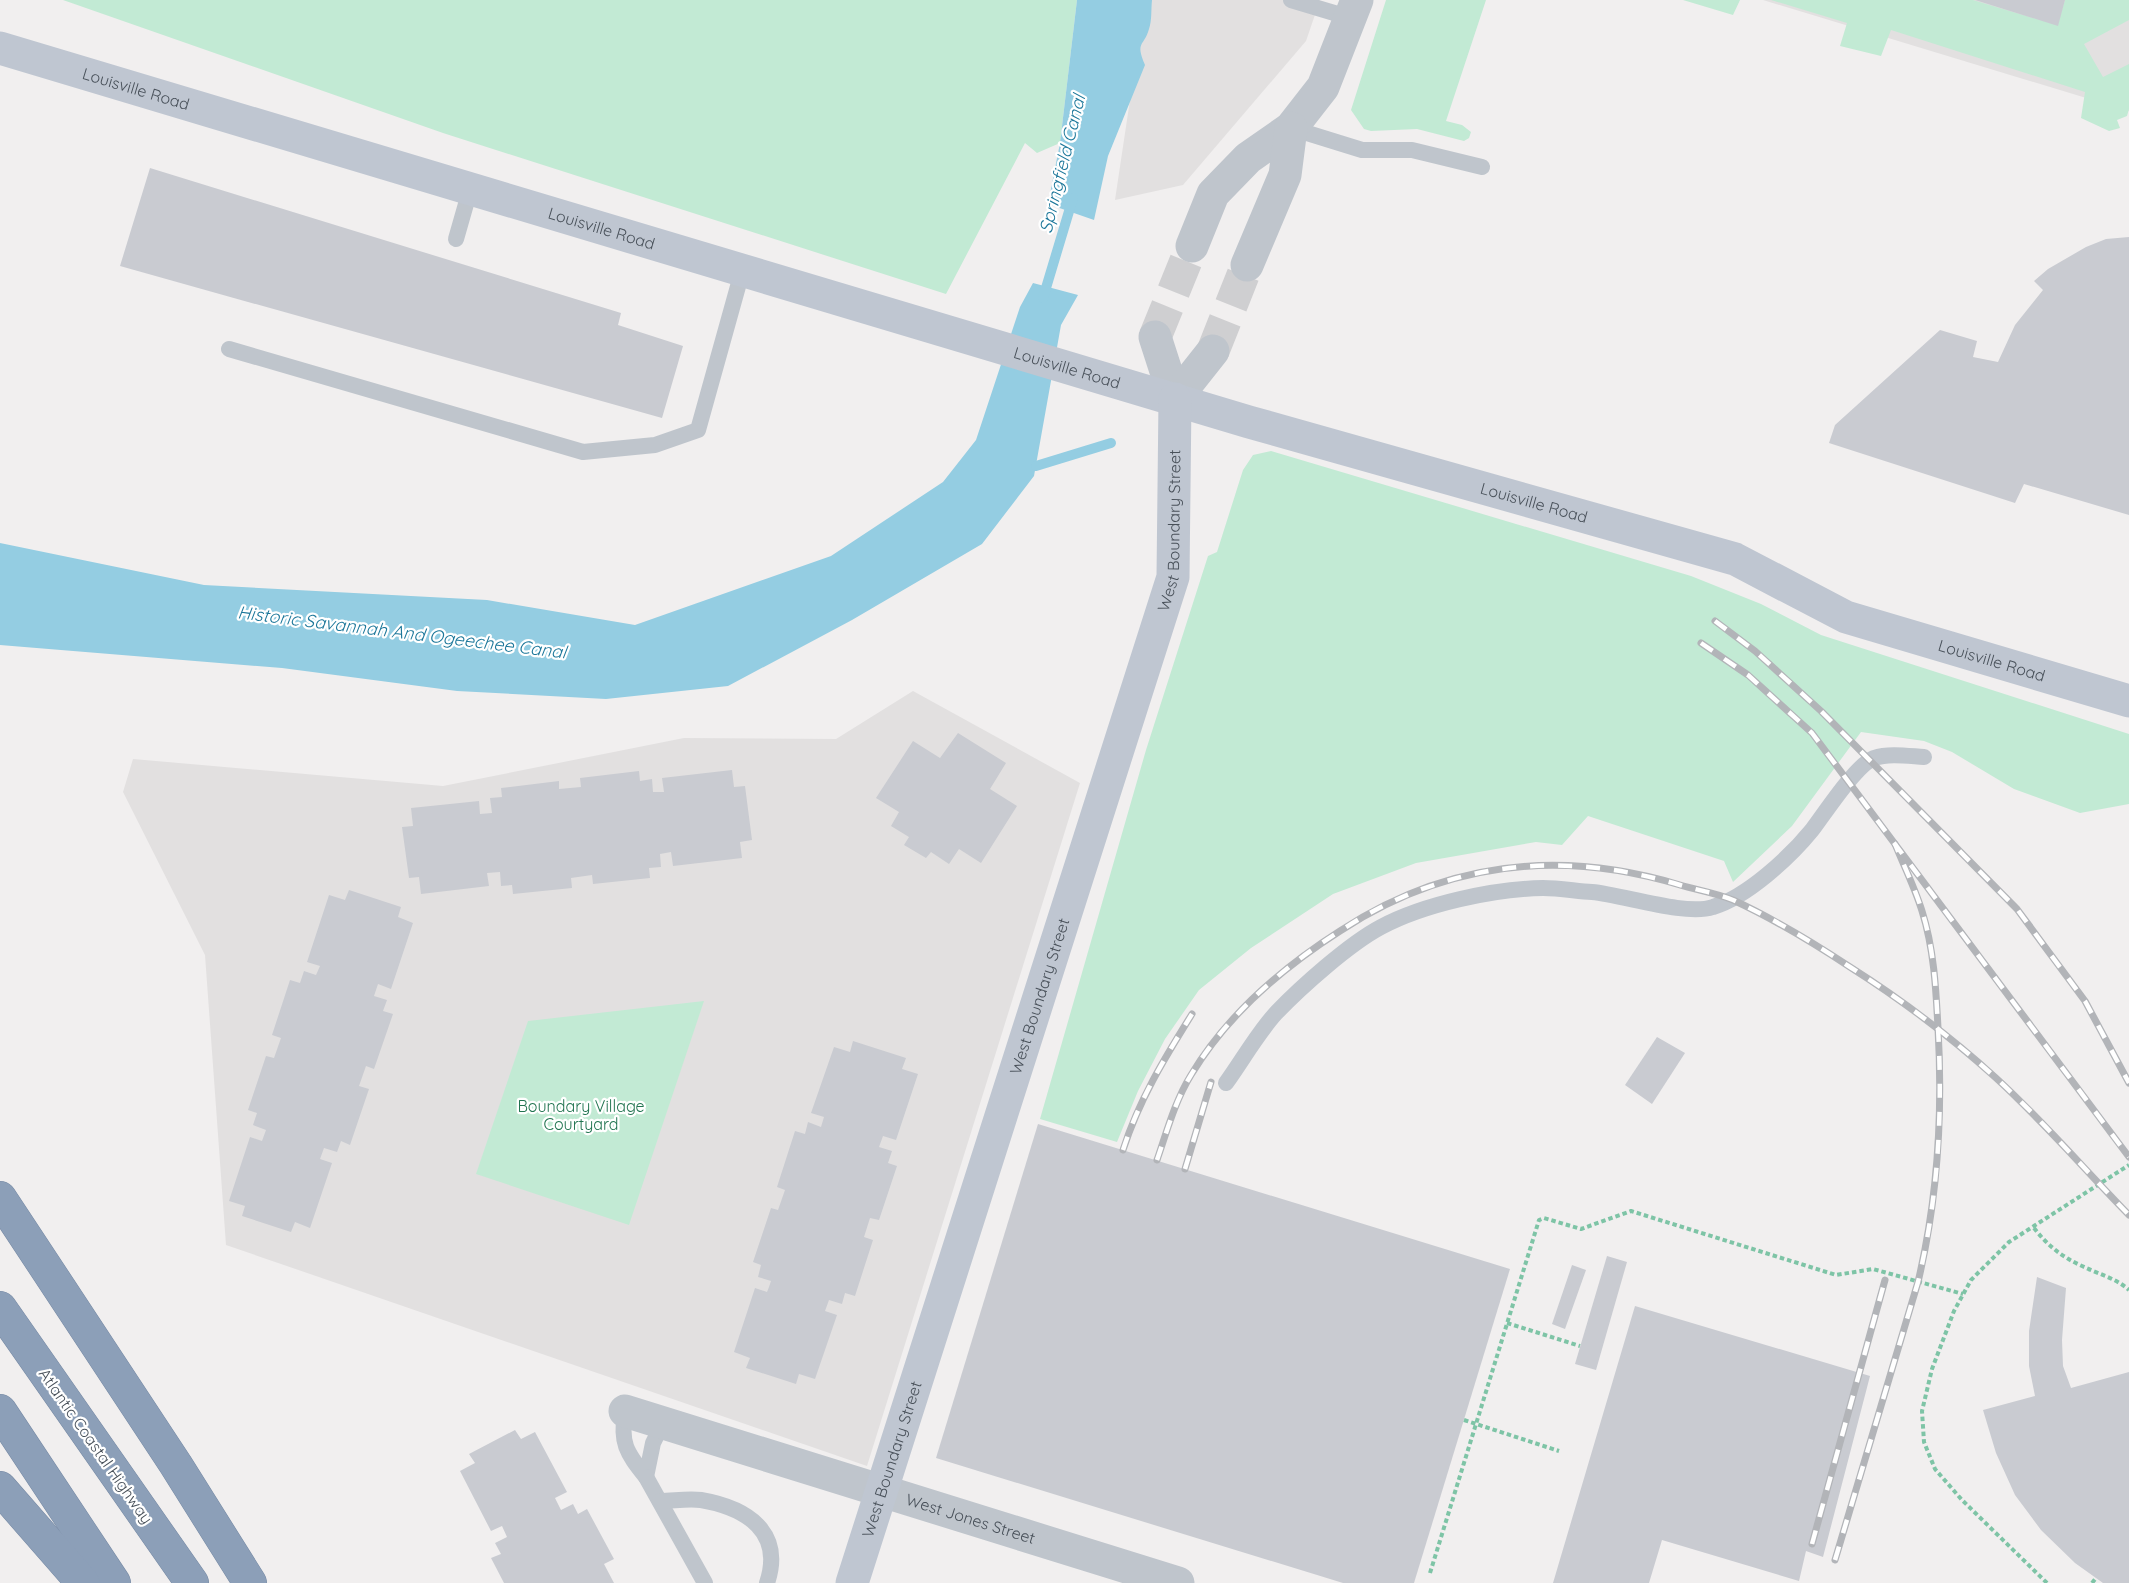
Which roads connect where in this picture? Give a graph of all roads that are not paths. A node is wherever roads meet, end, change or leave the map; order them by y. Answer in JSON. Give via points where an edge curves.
{"nodes":[{"id":1,"x":1292,"y":0,"type":"edge"},
{"id":2,"x":1354,"y":9,"type":"edge"},
{"id":3,"x":0,"y":48,"type":"edge"},
{"id":4,"x":1291,"y":128,"type":"junction"},
{"id":5,"x":1482,"y":167,"type":"dead end"},
{"id":6,"x":470,"y":190,"type":"junction"},
{"id":7,"x":456,"y":239,"type":"dead end"},
{"id":8,"x":1192,"y":246,"type":"tunnel mouth"},
{"id":9,"x":1247,"y":265,"type":"tunnel mouth"},
{"id":10,"x":742,"y":272,"type":"junction"},
{"id":11,"x":1155,"y":337,"type":"tunnel mouth"},
{"id":12,"x":229,"y":349,"type":"dead end"},
{"id":13,"x":1213,"y":351,"type":"tunnel mouth"},
{"id":14,"x":1175,"y":399,"type":"junction"},
{"id":15,"x":2129,"y":701,"type":"edge"},
{"id":16,"x":1924,"y":757,"type":"dead end"},
{"id":17,"x":1226,"y":1083,"type":"dead end"},
{"id":18,"x":0,"y":1198,"type":"edge"},
{"id":19,"x":0,"y":1308,"type":"edge"},
{"id":20,"x":0,"y":1411,"type":"edge"},
{"id":21,"x":625,"y":1411,"type":"joint"},
{"id":22,"x":663,"y":1423,"type":"junction"},
{"id":23,"x":646,"y":1477,"type":"junction"},
{"id":24,"x":0,"y":1488,"type":"edge"},
{"id":25,"x":881,"y":1491,"type":"junction"},
{"id":26,"x":660,"y":1501,"type":"junction"},
{"id":27,"x":83,"y":1583,"type":"edge"},
{"id":28,"x":114,"y":1583,"type":"edge"},
{"id":29,"x":192,"y":1583,"type":"edge"},
{"id":30,"x":250,"y":1583,"type":"edge"},
{"id":31,"x":705,"y":1583,"type":"edge"},
{"id":32,"x":767,"y":1583,"type":"edge"},
{"id":33,"x":852,"y":1583,"type":"edge"},
{"id":34,"x":1179,"y":1583,"type":"edge"}],
"edges":[{"from":1,"to":2,"type":"lane"},
{"from":2,"to":4,"type":"street","via":[[1323,87]]},
{"from":3,"to":6,"type":"main road","name":"Louisville Road"},
{"from":4,"to":5,"type":"lane","via":[[1362,150],[1412,150]]},
{"from":4,"to":8,"type":"street","via":[[1248,158],[1213,194]]},
{"from":4,"to":9,"type":"street","via":[[1285,175]]},
{"from":6,"to":7,"type":"lane"},
{"from":6,"to":10,"type":"main road","name":"Louisville Road"},
{"from":10,"to":12,"type":"lane","via":[[698,430],[656,445],[583,452]]},
{"from":10,"to":14,"type":"main road","name":"Louisville Road"},
{"from":11,"to":14,"type":"street","name":"West Boundary Street"},
{"from":13,"to":14,"type":"street"},
{"from":14,"to":15,"type":"main road","name":"Louisville Road","via":[[1735,559],[1846,617]]},
{"from":14,"to":25,"type":"main road","name":"West Boundary Street","via":[[1173,577]]},
{"from":16,"to":17,"type":"lane","via":[[1873,759],[1849,782],[1810,832],[1771,870],[1742,893],[1712,908],[1690,909],[1604,893],[1543,888],[1489,894],[1431,908],[1380,927],[1317,974],[1275,1014]]},
{"from":18,"to":30,"type":"highway","via":[[177,1465]]},
{"from":19,"to":29,"type":"highway","name":"Atlantic Coastal Highway"},
{"from":20,"to":28,"type":"highway"},
{"from":21,"to":22,"type":"street","name":"West Jones Street"},
{"from":21,"to":23,"type":"lane","via":[[622,1434],[628,1455]]},
{"from":22,"to":23,"type":"lane","via":[[653,1443]]},
{"from":22,"to":25,"type":"street","name":"West Jones Street"},
{"from":23,"to":26,"type":"lane"},
{"from":24,"to":27,"type":"highway"},
{"from":25,"to":33,"type":"main road","name":"West Boundary Street"},
{"from":25,"to":34,"type":"street","name":"West Jones Street"},
{"from":26,"to":31,"type":"lane"},
{"from":26,"to":32,"type":"lane","via":[[699,1500],[732,1508],[765,1530],[771,1554]]}]}
